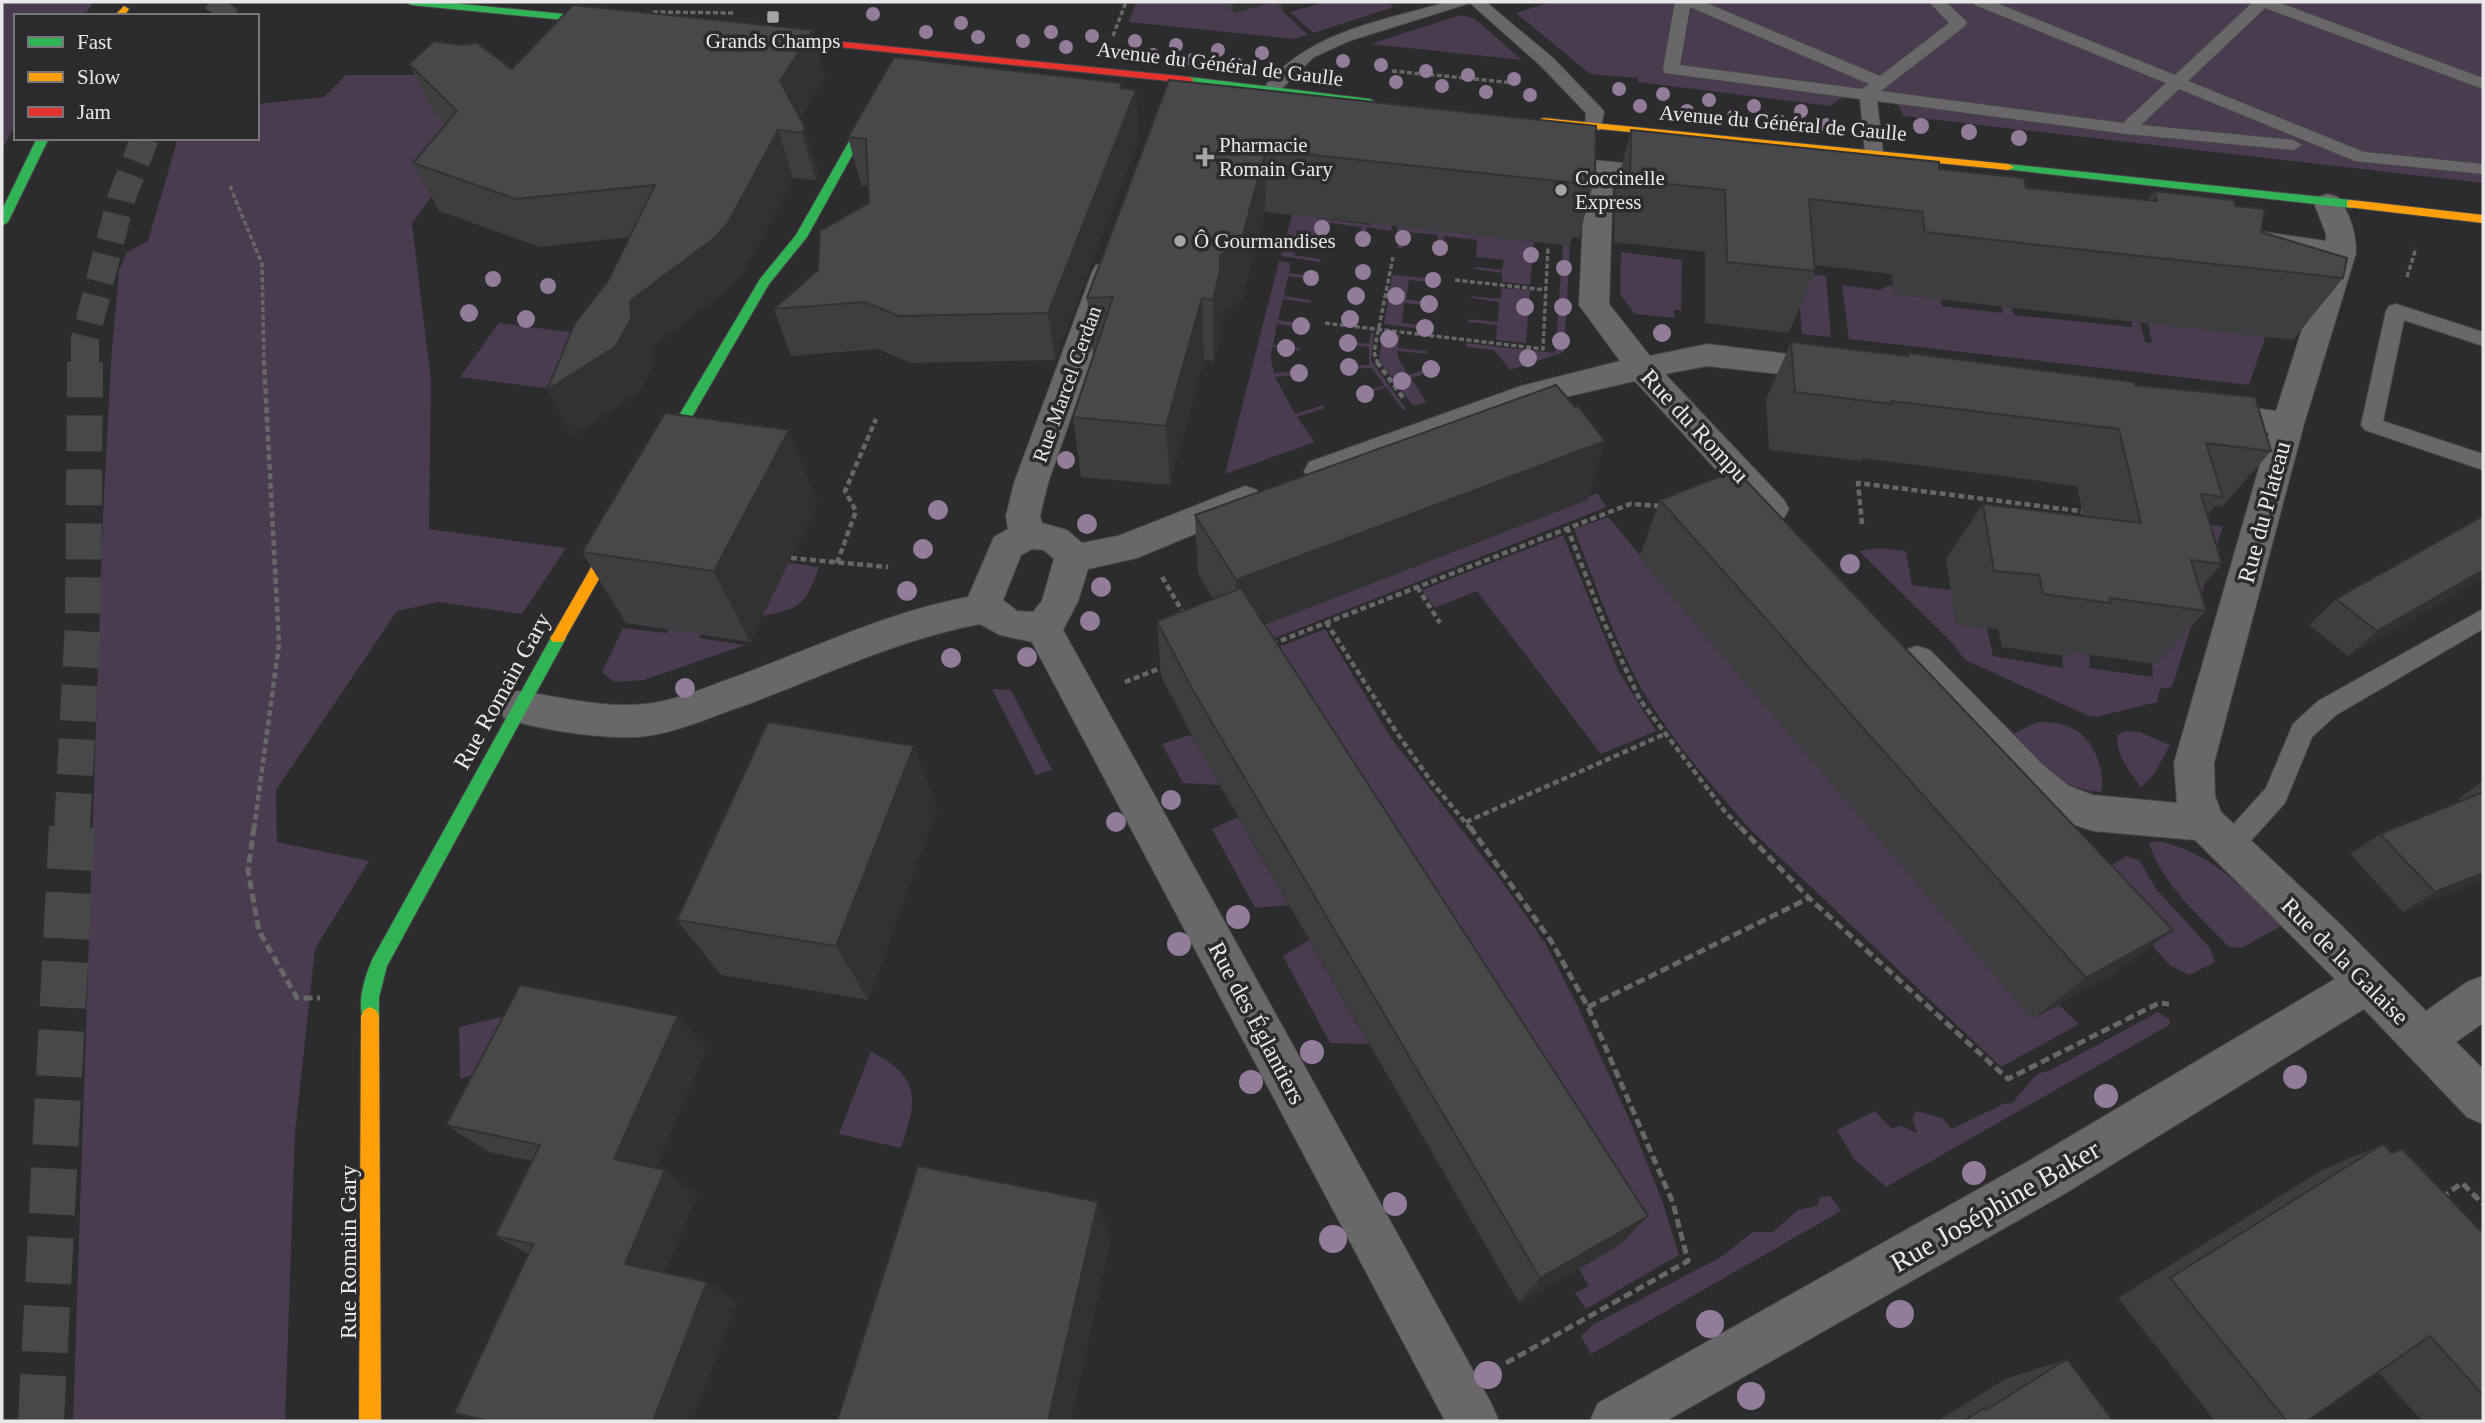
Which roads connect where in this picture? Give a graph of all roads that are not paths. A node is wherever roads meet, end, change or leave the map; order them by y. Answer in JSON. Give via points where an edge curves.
{"nodes":[{"id":1,"x":411,"y":2,"type":"edge"},
{"id":2,"x":1463,"y":2,"type":"edge"},
{"id":3,"x":1477,"y":2,"type":"edge"},
{"id":4,"x":1683,"y":2,"type":"edge"},
{"id":5,"x":1691,"y":2,"type":"edge"},
{"id":6,"x":1937,"y":2,"type":"edge"},
{"id":7,"x":1980,"y":2,"type":"edge"},
{"id":8,"x":2263,"y":2,"type":"edge"},
{"id":9,"x":638,"y":25,"type":"edge"},
{"id":10,"x":743,"y":35,"type":"edge"},
{"id":11,"x":905,"y":50,"type":"junction"},
{"id":12,"x":895,"y":69,"type":"edge"},
{"id":13,"x":2178,"y":82,"type":"junction"},
{"id":14,"x":2483,"y":84,"type":"edge"},
{"id":15,"x":885,"y":88,"type":"edge"},
{"id":16,"x":1875,"y":88,"type":"junction"},
{"id":17,"x":1271,"y":89,"type":"junction"},
{"id":18,"x":1385,"y":104,"type":"edge"},
{"id":19,"x":1527,"y":119,"type":"edge"},
{"id":20,"x":1594,"y":126,"type":"junction"},
{"id":21,"x":2127,"y":129,"type":"junction"},
{"id":22,"x":42,"y":140,"type":"edge"},
{"id":23,"x":2294,"y":145,"type":"dead end"},
{"id":24,"x":1874,"y":152,"type":"junction"},
{"id":25,"x":1518,"y":160,"type":"edge"},
{"id":26,"x":1599,"y":169,"type":"junction"},
{"id":27,"x":2483,"y":169,"type":"edge"},
{"id":28,"x":1696,"y":179,"type":"edge"},
{"id":29,"x":2328,"y":203,"type":"junction"},
{"id":30,"x":2483,"y":219,"type":"edge"},
{"id":31,"x":2,"y":222,"type":"edge"},
{"id":32,"x":2235,"y":238,"type":"edge"},
{"id":33,"x":1118,"y":242,"type":"edge"},
{"id":34,"x":2341,"y":253,"type":"junction"},
{"id":35,"x":2483,"y":339,"type":"edge"},
{"id":36,"x":1641,"y":368,"type":"junction"},
{"id":37,"x":1857,"y":372,"type":"edge"},
{"id":38,"x":2186,"y":411,"type":"edge"},
{"id":39,"x":2288,"y":424,"type":"junction"},
{"id":40,"x":2483,"y":462,"type":"edge"},
{"id":41,"x":648,"y":480,"type":"edge"},
{"id":42,"x":628,"y":515,"type":"edge"},
{"id":43,"x":1794,"y":533,"type":"edge"},
{"id":44,"x":1027,"y":535,"type":"junction"},
{"id":45,"x":1072,"y":559,"type":"junction"},
{"id":46,"x":987,"y":608,"type":"junction"},
{"id":47,"x":2483,"y":618,"type":"edge"},
{"id":48,"x":1042,"y":625,"type":"junction"},
{"id":49,"x":1897,"y":640,"type":"edge"},
{"id":50,"x":518,"y":707,"type":"junction"},
{"id":51,"x":2217,"y":835,"type":"junction"},
{"id":52,"x":2369,"y":982,"type":"junction"},
{"id":53,"x":2483,"y":997,"type":"edge"},
{"id":54,"x":2424,"y":1038,"type":"junction"},
{"id":55,"x":2483,"y":1101,"type":"edge"},
{"id":56,"x":370,"y":1421,"type":"edge"},
{"id":57,"x":1473,"y":1421,"type":"edge"},
{"id":58,"x":1616,"y":1421,"type":"edge"}],
"edges":[{"from":1,"to":9,"type":"main road"},
{"from":2,"to":17,"type":"lane","via":[[1343,38],[1308,54]]},
{"from":3,"to":20,"type":"lane","via":[[1547,62],[1595,112]]},
{"from":4,"to":16,"type":"lane","via":[[1671,69]]},
{"from":5,"to":16,"type":"lane"},
{"from":6,"to":16,"type":"lane","via":[[1959,23]]},
{"from":7,"to":13,"type":"lane"},
{"from":8,"to":13,"type":"lane"},
{"from":8,"to":14,"type":"lane"},
{"from":10,"to":11,"type":"main road","name":"Avenue du Général de Gaulle"},
{"from":11,"to":12,"type":"main road"},
{"from":11,"to":17,"type":"main road","name":"Avenue du Général de Gaulle","via":[[1175,93]]},
{"from":13,"to":21,"type":"lane"},
{"from":13,"to":27,"type":"lane","via":[[2361,157]]},
{"from":15,"to":41,"type":"main road","via":[[801,237],[764,282]]},
{"from":16,"to":21,"type":"lane"},
{"from":16,"to":24,"type":"lane"},
{"from":17,"to":18,"type":"main road","name":"Avenue du Général de Gaulle"},
{"from":19,"to":20,"type":"main road","name":"Avenue du Général de Gaulle"},
{"from":20,"to":24,"type":"main road","name":"Avenue du Général de Gaulle"},
{"from":21,"to":23,"type":"lane"},
{"from":22,"to":31,"type":"main road"},
{"from":24,"to":29,"type":"main road","name":"Avenue du Général de Gaulle"},
{"from":25,"to":26,"type":"street"},
{"from":26,"to":28,"type":"street"},
{"from":26,"to":36,"type":"street","name":"Rue du Rompu","via":[[1594,304]]},
{"from":29,"to":30,"type":"main road","name":"Avenue du Général de Gaulle"},
{"from":29,"to":34,"type":"street","name":"Rue du Plateau","via":[[2340,234]]},
{"from":32,"to":34,"type":"street"},
{"from":33,"to":44,"type":"street","name":"Rue Marcel Cerdan","via":[[1031,483],[1023,516]]},
{"from":34,"to":39,"type":"street","name":"Rue du Plateau"},
{"from":35,"to":40,"type":"lane","via":[[2396,311],[2372,425]]},
{"from":36,"to":37,"type":"street","via":[[1707,355]]},
{"from":36,"to":43,"type":"street","name":"Rue du Rompu"},
{"from":36,"to":45,"type":"street","via":[[1532,394],[1124,548]]},
{"from":38,"to":39,"type":"street"},
{"from":39,"to":51,"type":"street","name":"Rue du Plateau","via":[[2194,763],[2195,796]]},
{"from":42,"to":50,"type":"main road","name":"Rue Romain Gary"},
{"from":44,"to":45,"type":"street","via":[[1063,544]]},
{"from":44,"to":46,"type":"street","via":[[1006,547],[1001,556],[985,601]]},
{"from":45,"to":48,"type":"street","via":[[1055,614]]},
{"from":46,"to":48,"type":"street","via":[[1001,622]]},
{"from":46,"to":50,"type":"street","via":[[926,620],[665,716],[615,719]]},
{"from":47,"to":51,"type":"lane","via":[[2327,708],[2302,732],[2276,795]]},
{"from":48,"to":57,"type":"street","name":"Rue des Églantiers"},
{"from":49,"to":51,"type":"street","via":[[2029,777],[2055,798],[2093,813]]},
{"from":50,"to":56,"type":"main road","name":"Rue Romain Gary","via":[[397,928],[370,997]]},
{"from":51,"to":52,"type":"street","name":"Rue de la Galaise"},
{"from":52,"to":54,"type":"street","name":"Rue de la Galaise"},
{"from":52,"to":58,"type":"street","name":"Rue Joséphine Baker","via":[[2049,1177]]},
{"from":53,"to":54,"type":"street"},
{"from":54,"to":55,"type":"street","name":"Rue de la Galaise"}]}
